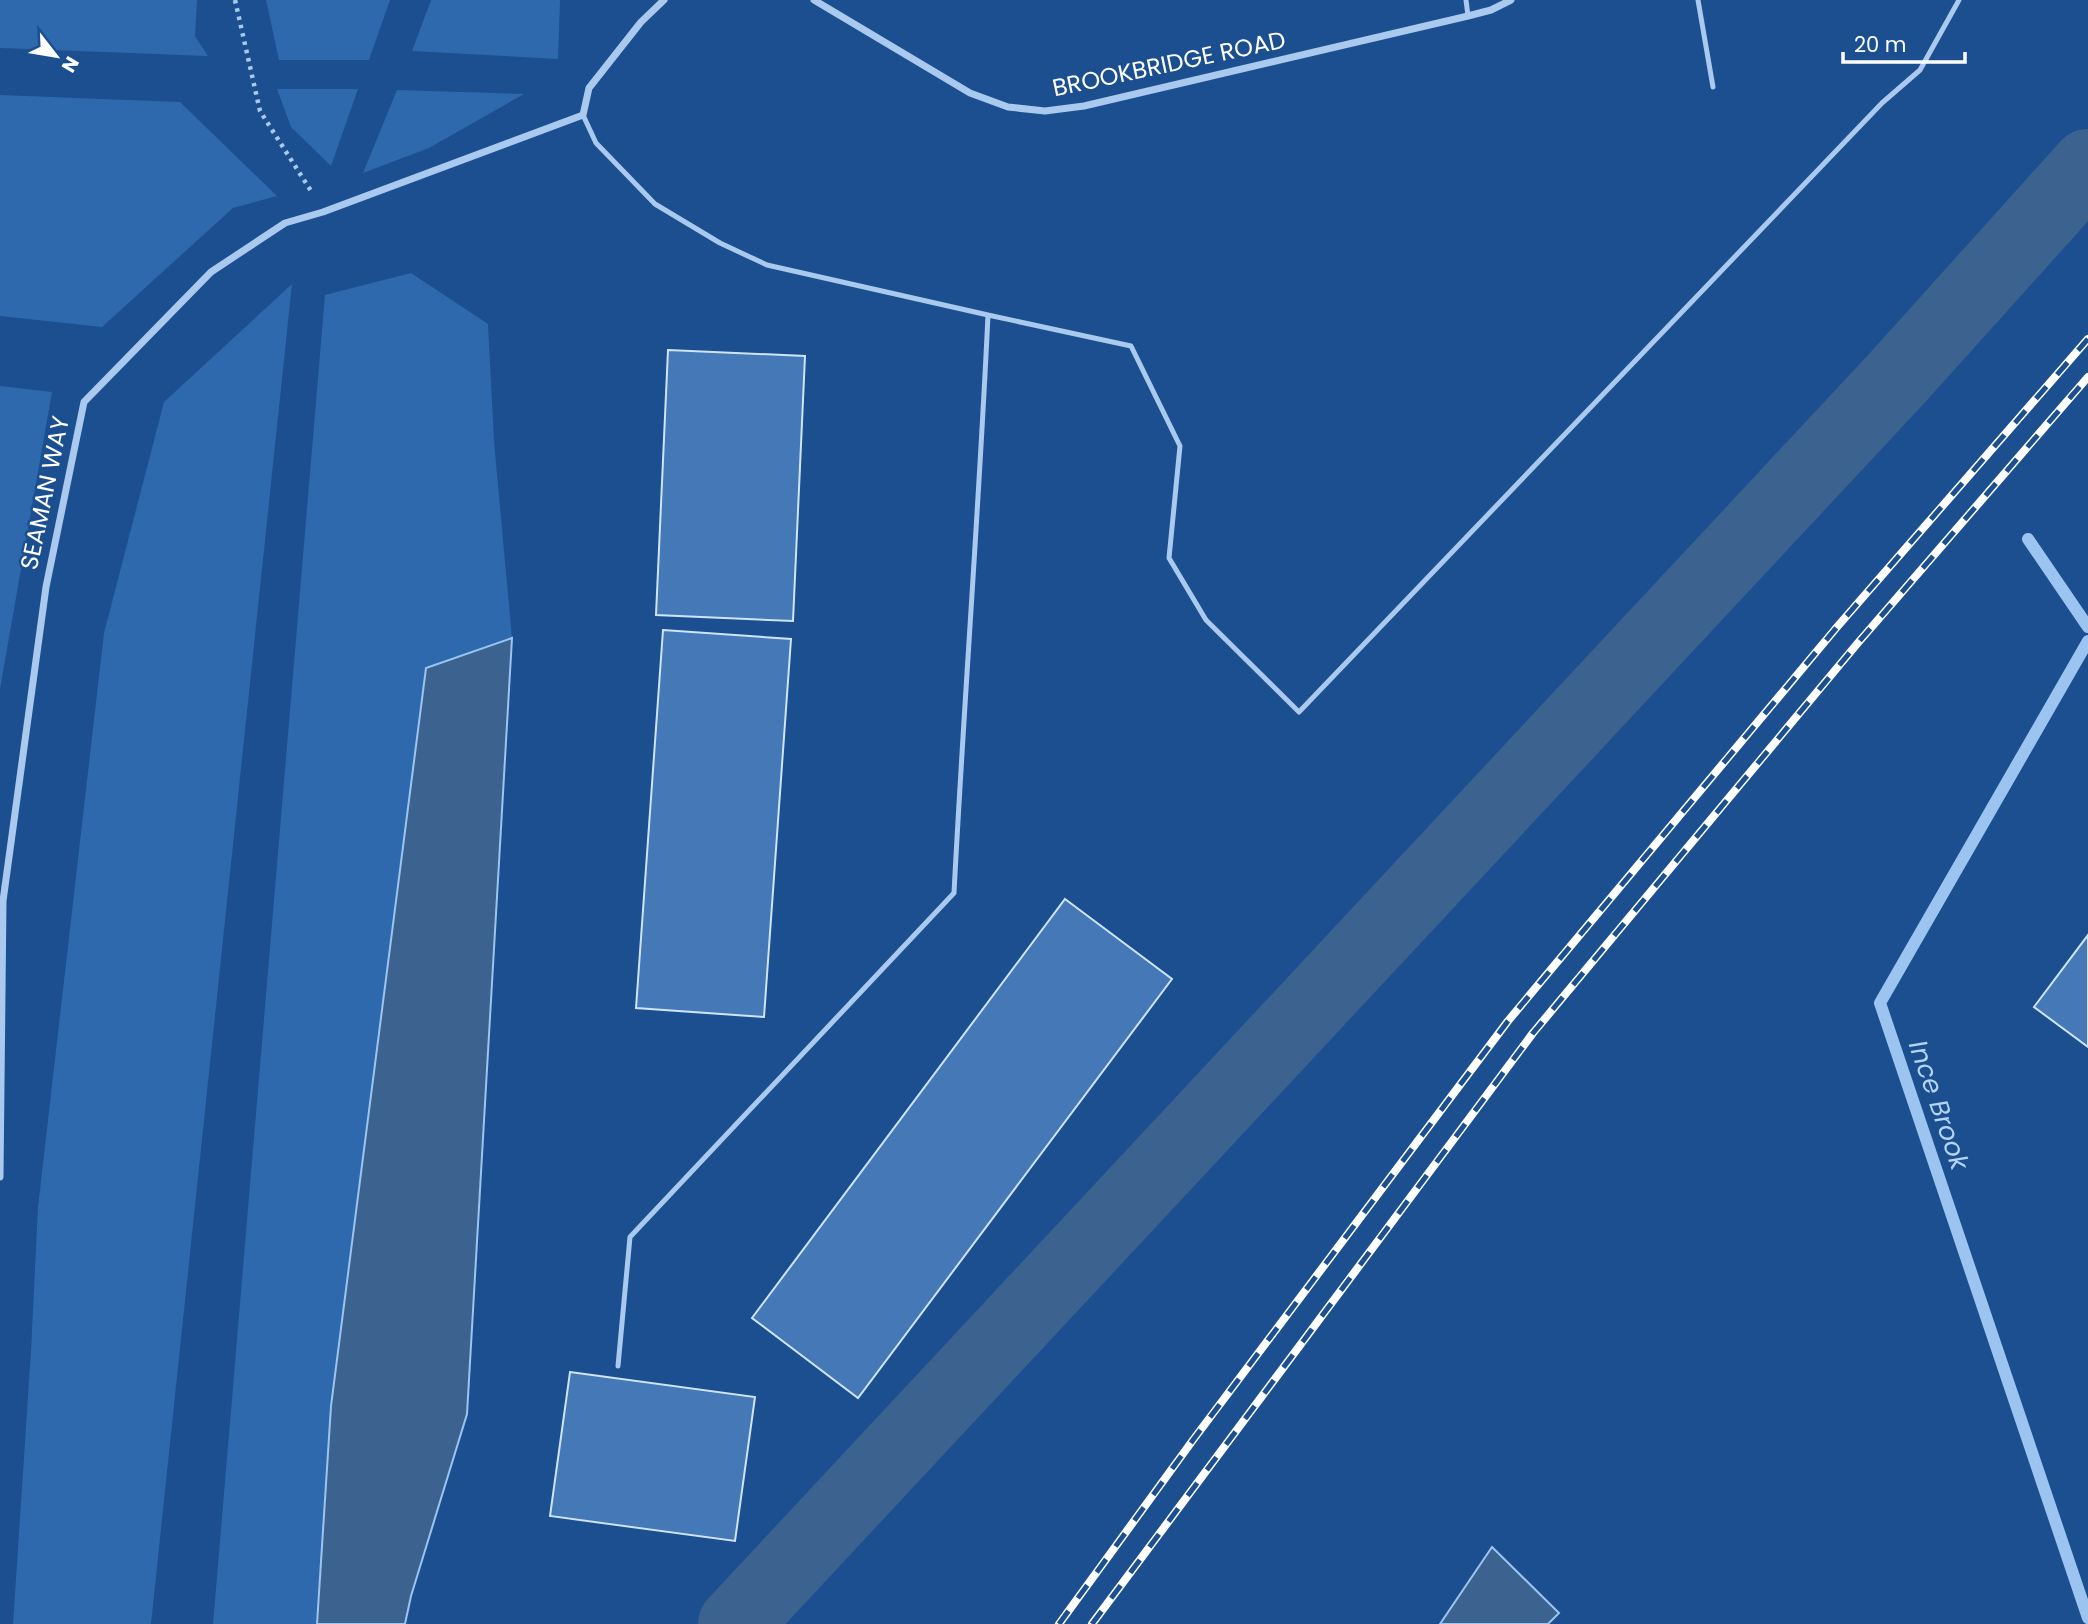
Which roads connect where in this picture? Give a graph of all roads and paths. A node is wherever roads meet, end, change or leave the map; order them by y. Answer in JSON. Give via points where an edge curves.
{"nodes":[{"id":1,"x":234,"y":0,"type":"edge"},
{"id":2,"x":664,"y":0,"type":"edge"},
{"id":3,"x":814,"y":0,"type":"edge"},
{"id":4,"x":1466,"y":0,"type":"edge"},
{"id":5,"x":1511,"y":0,"type":"edge"},
{"id":6,"x":1698,"y":0,"type":"edge"},
{"id":7,"x":1959,"y":0,"type":"edge"},
{"id":8,"x":1468,"y":16,"type":"junction"},
{"id":9,"x":1713,"y":87,"type":"dead end"},
{"id":10,"x":583,"y":116,"type":"junction"},
{"id":11,"x":323,"y":212,"type":"junction"},
{"id":12,"x":988,"y":315,"type":"junction"},
{"id":13,"x":0,"y":1177,"type":"edge"},
{"id":14,"x":618,"y":1366,"type":"dead end"}],
"edges":[{"from":1,"to":11,"type":"path","via":[[260,111]]},
{"from":2,"to":10,"type":"street","via":[[589,88]]},
{"from":3,"to":8,"type":"street","name":"BROOKBRIDGE ROAD","via":[[970,93],[1008,107],[1045,111],[1084,106]]},
{"from":4,"to":8,"type":"lane"},
{"from":5,"to":8,"type":"street","name":"BROOKBRIDGE ROAD"},
{"from":6,"to":9,"type":"lane"},
{"from":7,"to":12,"type":"lane","via":[[1920,70],[1882,103],[1299,712],[1206,620],[1169,558],[1180,446],[1131,346]]},
{"from":10,"to":11,"type":"street","name":"SEAMAN WAY"},
{"from":10,"to":12,"type":"lane","via":[[596,143],[655,204],[720,243],[767,265]]},
{"from":11,"to":13,"type":"street","name":"SEAMAN WAY","via":[[285,223],[211,272],[84,402],[46,586],[3,901]]},
{"from":12,"to":14,"type":"lane","via":[[954,894],[630,1237]]}]}
